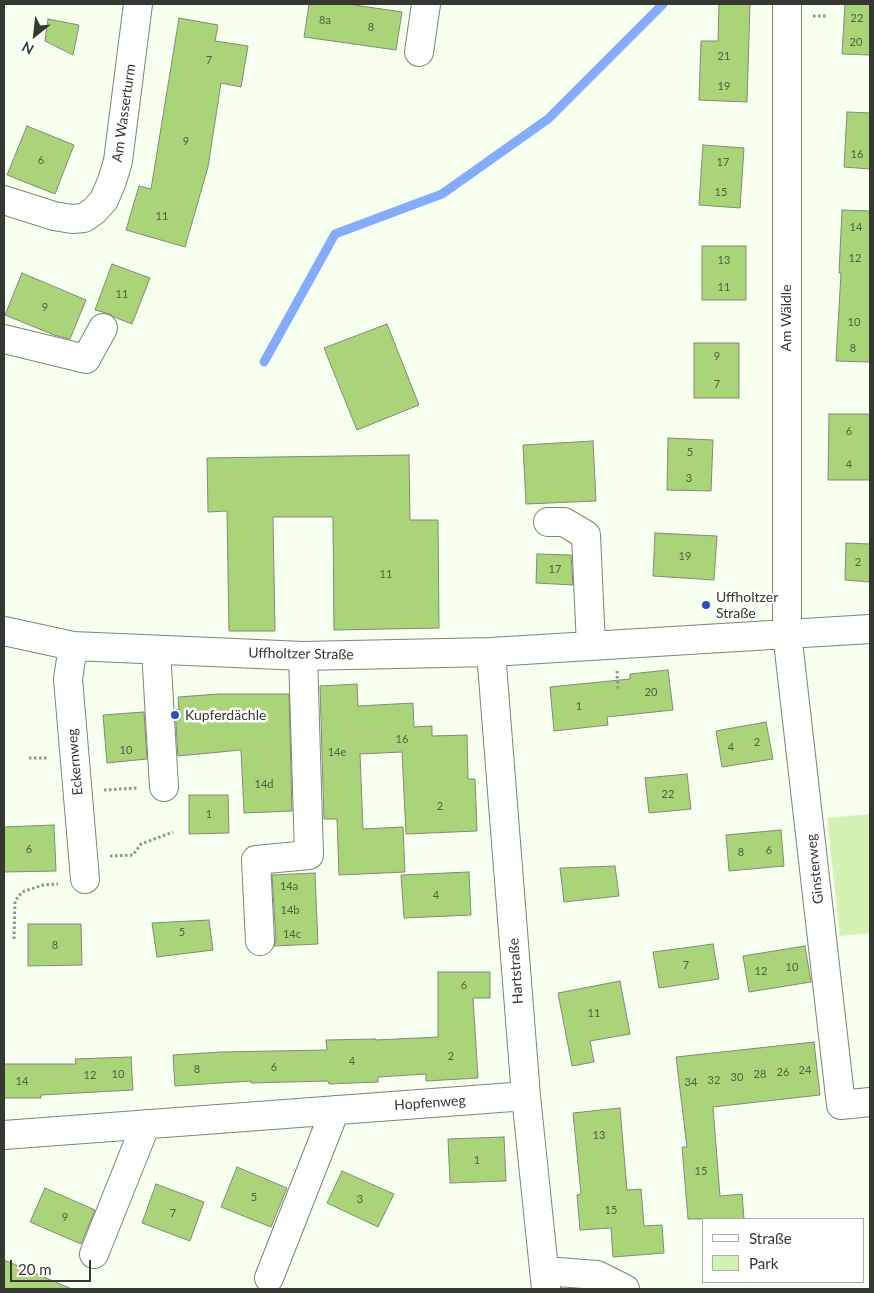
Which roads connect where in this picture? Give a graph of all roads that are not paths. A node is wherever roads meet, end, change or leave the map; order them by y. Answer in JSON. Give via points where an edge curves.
{"nodes":[{"id":1,"x":138,"y":4,"type":"edge"},
{"id":2,"x":426,"y":4,"type":"edge"},
{"id":3,"x":787,"y":4,"type":"edge"},
{"id":4,"x":419,"y":52,"type":"dead end"},
{"id":5,"x":4,"y":200,"type":"edge"},
{"id":6,"x":103,"y":328,"type":"dead end"},
{"id":7,"x":4,"y":339,"type":"edge"},
{"id":8,"x":548,"y":522,"type":"dead end"},
{"id":9,"x":870,"y":629,"type":"edge"},
{"id":10,"x":4,"y":631,"type":"edge"},
{"id":11,"x":787,"y":633,"type":"junction"},
{"id":12,"x":73,"y":646,"type":"junction"},
{"id":13,"x":591,"y":646,"type":"junction"},
{"id":14,"x":156,"y":650,"type":"junction"},
{"id":15,"x":491,"y":652,"type":"junction"},
{"id":16,"x":302,"y":656,"type":"junction"},
{"id":17,"x":164,"y":787,"type":"road end"},
{"id":18,"x":85,"y":868,"type":"road end"},
{"id":19,"x":260,"y":941,"type":"dead end"},
{"id":20,"x":526,"y":1096,"type":"junction"},
{"id":21,"x":870,"y":1102,"type":"edge"},
{"id":22,"x":336,"y":1110,"type":"junction"},
{"id":23,"x":146,"y":1124,"type":"junction"},
{"id":24,"x":4,"y":1135,"type":"edge"},
{"id":25,"x":94,"y":1254,"type":"dead end"},
{"id":26,"x":269,"y":1278,"type":"dead end"},
{"id":27,"x":545,"y":1280,"type":"edge"},
{"id":28,"x":625,"y":1289,"type":"edge"}],
"edges":[{"from":1,"to":5,"type":"street","name":"Am Wasserturm","via":[[118,161],[104,200],[84,218],[72,219]]},
{"from":2,"to":4,"type":"street"},
{"from":3,"to":11,"type":"street","name":"Am Wäldle"},
{"from":6,"to":7,"type":"street","via":[[86,359]]},
{"from":8,"to":13,"type":"street","via":[[564,522],[586,535]]},
{"from":9,"to":11,"type":"street","name":"Uffholtzer Straße"},
{"from":10,"to":12,"type":"street","name":"Uffholtzer Straße"},
{"from":11,"to":13,"type":"street","name":"Uffholtzer Straße"},
{"from":11,"to":21,"type":"street","name":"Ginsterweg","via":[[841,1105]]},
{"from":12,"to":14,"type":"street","name":"Uffholtzer Straße"},
{"from":12,"to":18,"type":"street","name":"Eckernweg","via":[[68,679]]},
{"from":13,"to":15,"type":"street","name":"Uffholtzer Straße"},
{"from":14,"to":16,"type":"street","name":"Uffholtzer Straße"},
{"from":14,"to":17,"type":"street"},
{"from":15,"to":16,"type":"street","name":"Uffholtzer Straße"},
{"from":15,"to":20,"type":"street","name":"Hartstraße"},
{"from":16,"to":19,"type":"street","via":[[309,855],[256,860]]},
{"from":20,"to":22,"type":"street","name":"Hopfenweg"},
{"from":20,"to":27,"type":"street","name":"Hartstraße"},
{"from":22,"to":23,"type":"street","name":"Hopfenweg"},
{"from":22,"to":26,"type":"street"},
{"from":23,"to":24,"type":"street","name":"Hopfenweg"},
{"from":23,"to":25,"type":"street"},
{"from":27,"to":28,"type":"street","via":[[597,1275]]}]}
